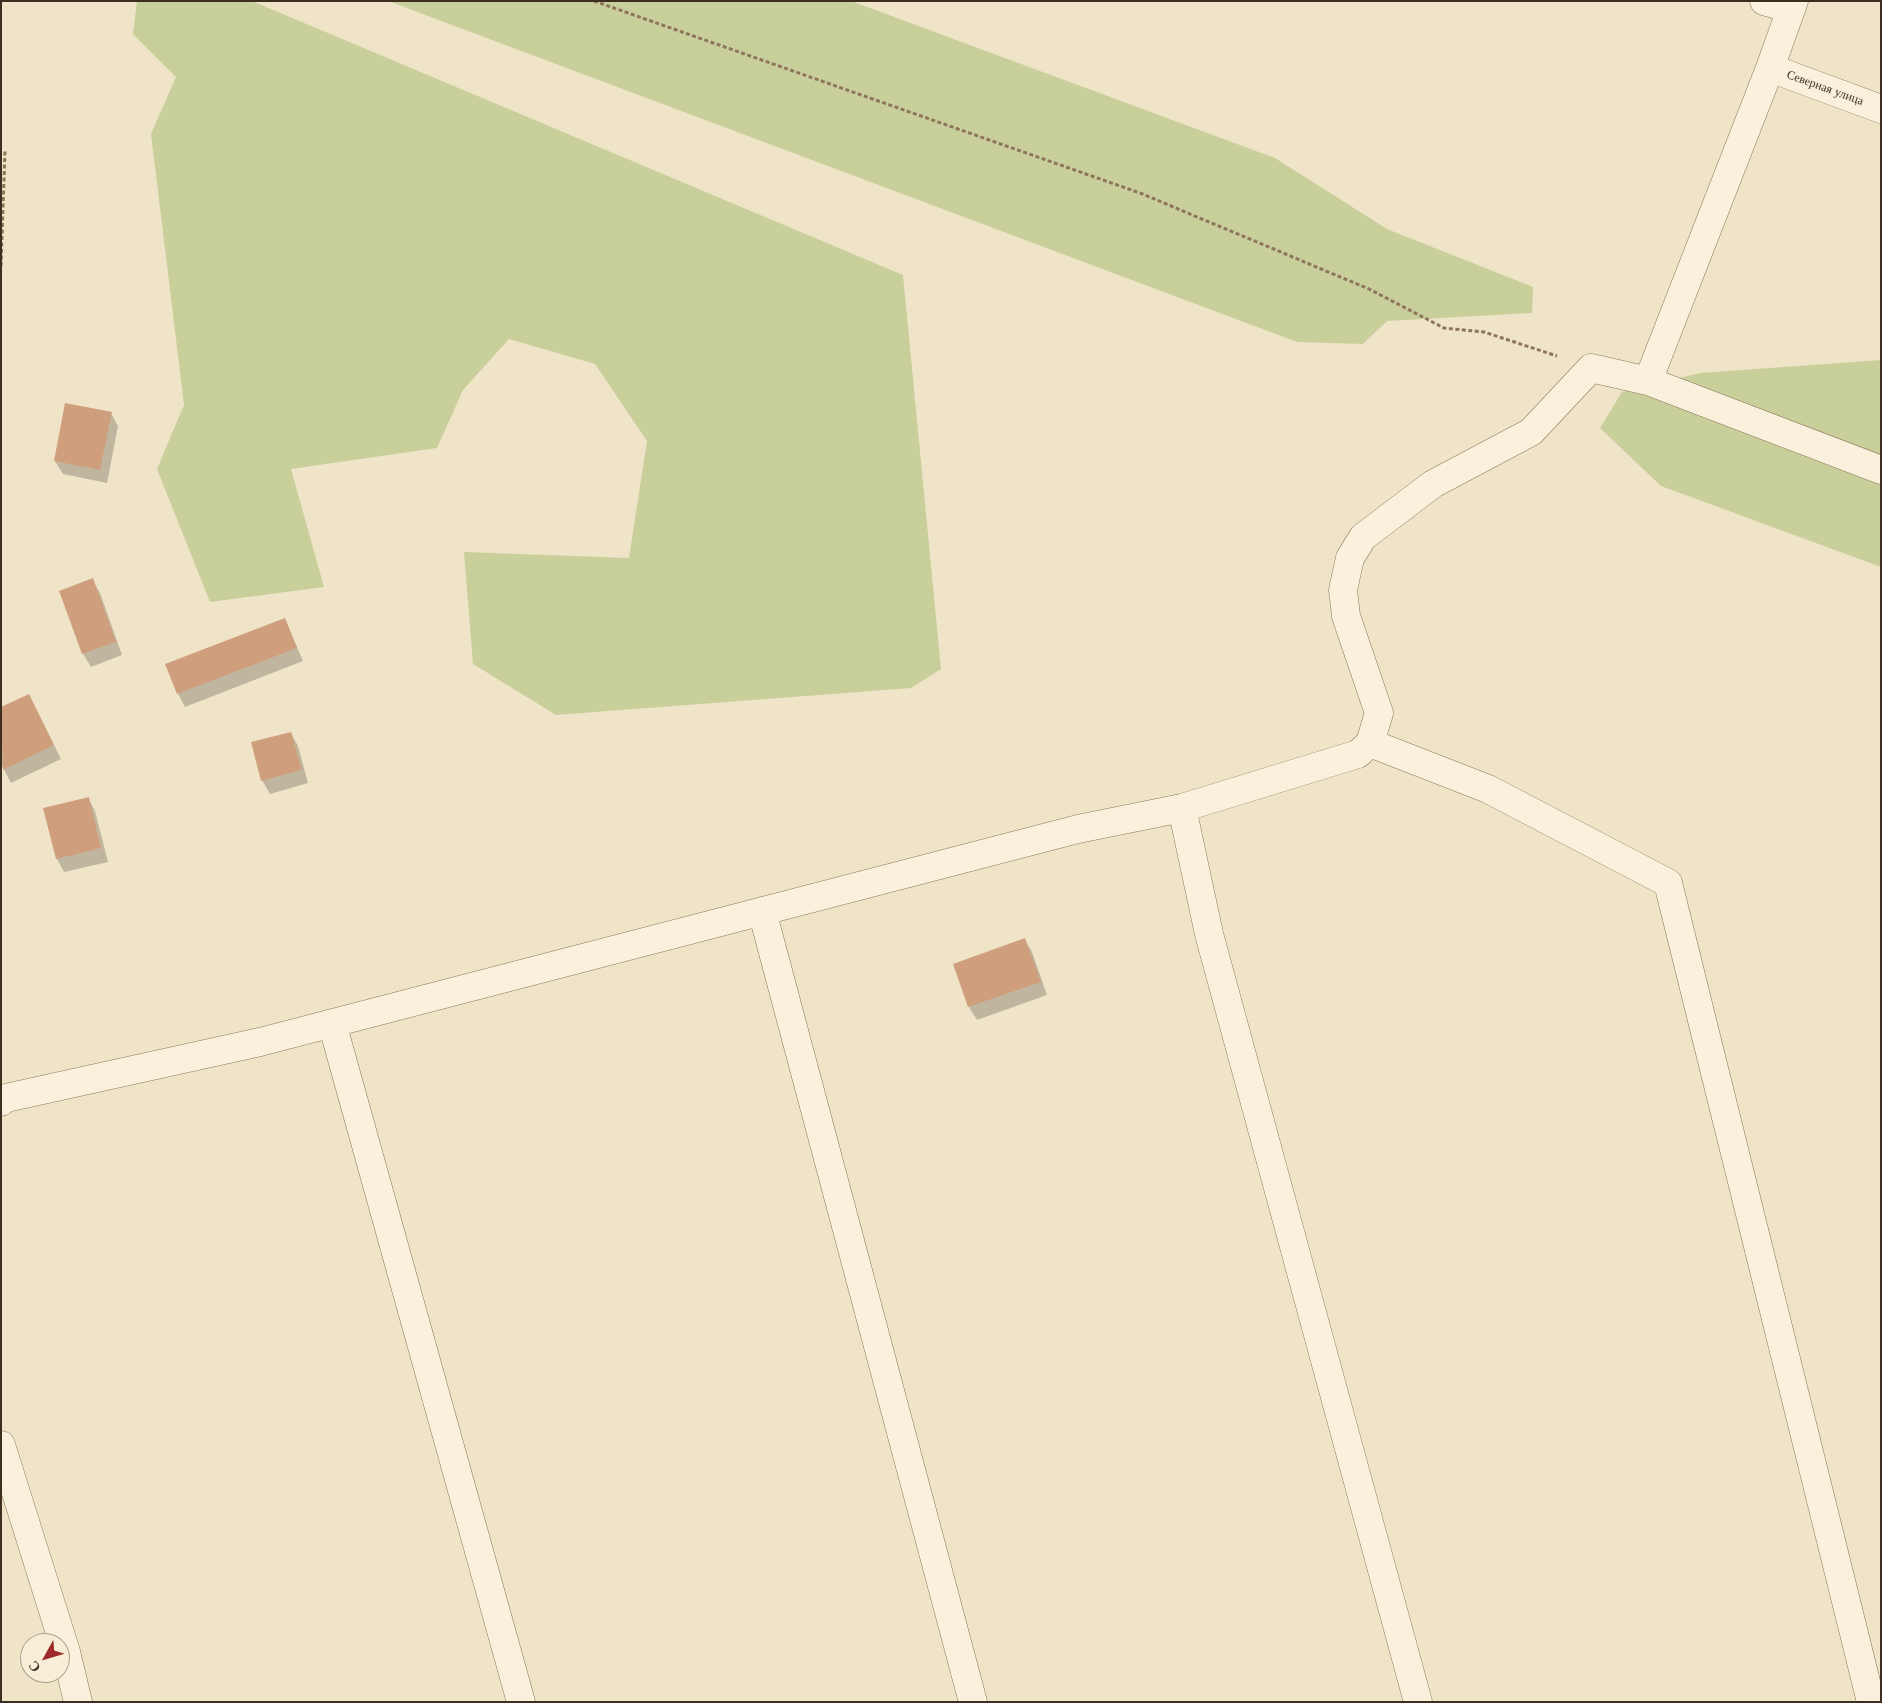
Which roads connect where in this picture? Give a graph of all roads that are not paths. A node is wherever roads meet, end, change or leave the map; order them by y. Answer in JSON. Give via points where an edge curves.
{"nodes":[{"id":1,"x":1764,"y":1,"type":"edge"},
{"id":2,"x":1792,"y":5,"type":"edge"},
{"id":3,"x":1770,"y":68,"type":"junction"},
{"id":4,"x":1881,"y":109,"type":"edge"},
{"id":5,"x":1648,"y":381,"type":"junction"},
{"id":6,"x":1881,"y":470,"type":"edge"},
{"id":7,"x":1370,"y":743,"type":"junction"},
{"id":8,"x":1182,"y":808,"type":"junction"},
{"id":9,"x":762,"y":912,"type":"junction"},
{"id":10,"x":332,"y":1023,"type":"junction"},
{"id":11,"x":1,"y":1102,"type":"edge"},
{"id":12,"x":1,"y":1445,"type":"edge"},
{"id":13,"x":78,"y":1702,"type":"edge"},
{"id":14,"x":521,"y":1702,"type":"edge"},
{"id":15,"x":973,"y":1702,"type":"edge"},
{"id":16,"x":1418,"y":1702,"type":"edge"},
{"id":17,"x":1872,"y":1702,"type":"edge"}],
"edges":[{"from":1,"to":2,"type":"street"},
{"from":2,"to":3,"type":"street"},
{"from":3,"to":4,"type":"street","name":"Северная улица"},
{"from":3,"to":5,"type":"street"},
{"from":5,"to":6,"type":"street"},
{"from":5,"to":7,"type":"street","via":[[1591,368],[1531,432],[1433,484],[1363,537],[1350,558],[1344,590],[1346,616],[1379,712]]},
{"from":7,"to":8,"type":"street","via":[[1358,754]]},
{"from":7,"to":17,"type":"street","via":[[1488,789],[1668,883]]},
{"from":8,"to":9,"type":"street","via":[[1078,829]]},
{"from":8,"to":16,"type":"street","via":[[1209,934]]},
{"from":9,"to":10,"type":"street"},
{"from":9,"to":15,"type":"street"},
{"from":10,"to":11,"type":"street","via":[[6,1098]]},
{"from":10,"to":14,"type":"street"},
{"from":12,"to":13,"type":"street","via":[[66,1652]]}]}
